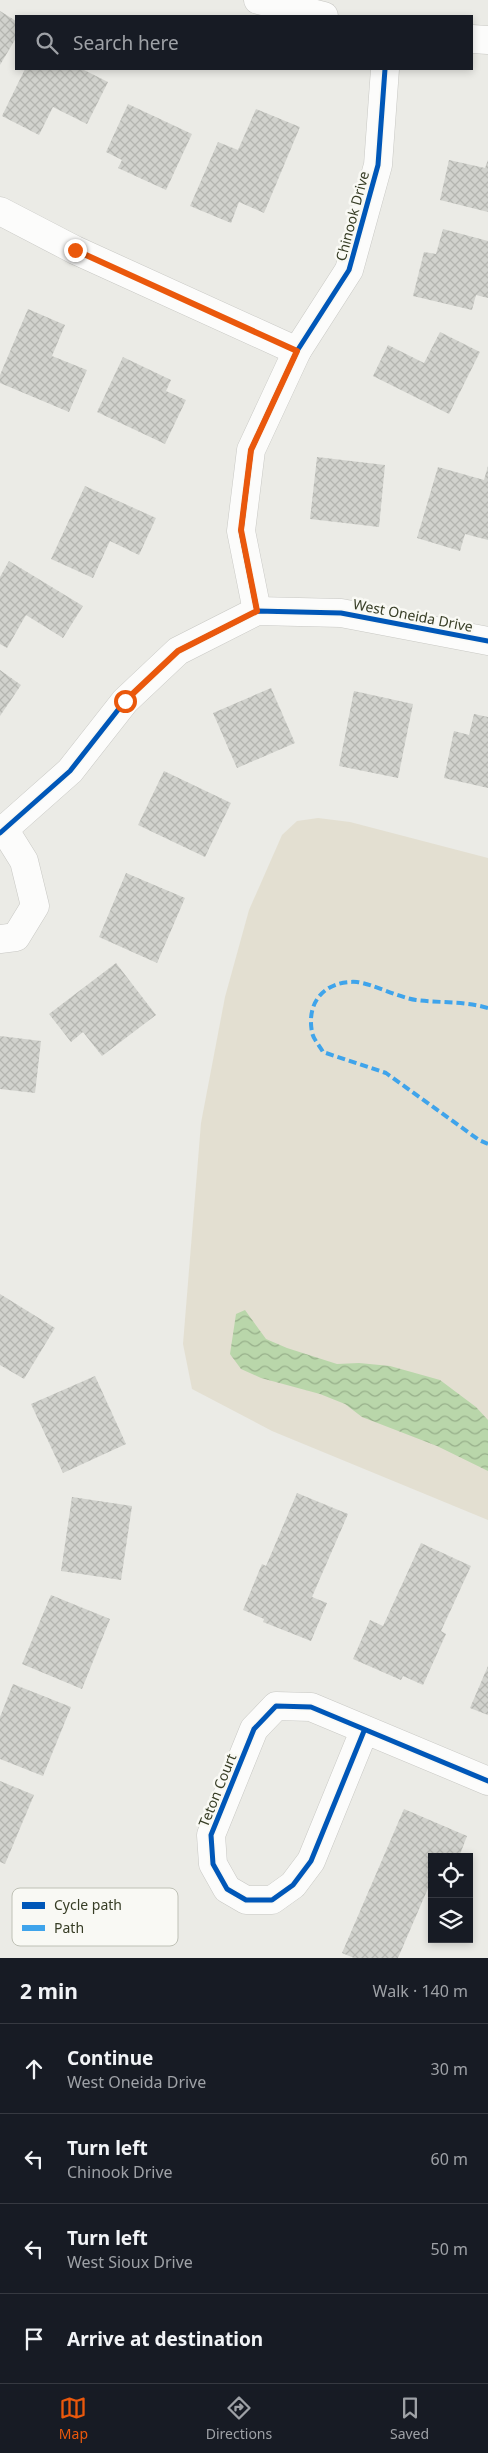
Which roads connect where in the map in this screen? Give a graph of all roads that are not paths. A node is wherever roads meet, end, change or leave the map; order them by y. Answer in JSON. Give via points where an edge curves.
{"nodes":[{"id":1,"x":258,"y":0,"type":"edge"},
{"id":2,"x":320,"y":15,"type":"edge"},
{"id":3,"x":473,"y":40,"type":"edge"},
{"id":4,"x":488,"y":40,"type":"edge"},
{"id":5,"x":386,"y":70,"type":"edge"},
{"id":6,"x":0,"y":211,"type":"edge"},
{"id":7,"x":297,"y":351,"type":"junction"},
{"id":8,"x":257,"y":611,"type":"junction"},
{"id":9,"x":488,"y":641,"type":"edge"},
{"id":10,"x":2,"y":831,"type":"edge"},
{"id":11,"x":0,"y":940,"type":"edge"},
{"id":12,"x":364,"y":1731,"type":"junction"},
{"id":13,"x":488,"y":1781,"type":"edge"}],
"edges":[{"from":1,"to":2,"type":"street"},
{"from":3,"to":4,"type":"street"},
{"from":5,"to":7,"type":"street","name":"Chinook Drive","via":[[378,165],[350,270]]},
{"from":6,"to":7,"type":"street","via":[[75,250]]},
{"from":7,"to":8,"type":"street","name":"Chinook Drive","via":[[251,450],[241,530]]},
{"from":8,"to":9,"type":"street","name":"West Oneida Drive","via":[[342,613]]},
{"from":8,"to":10,"type":"street","name":"West Oneida Drive","via":[[178,651],[125,701],[70,771]]},
{"from":10,"to":11,"type":"street","via":[[24,861],[34,906],[16,937]]},
{"from":12,"to":12,"type":"street","name":"Teton Court","via":[[311,1707],[276,1706],[254,1729],[211,1835],[213,1864],[227,1889],[246,1900],[272,1900],[293,1886],[311,1861]]},
{"from":12,"to":13,"type":"street","name":"Teton Court"}]}
